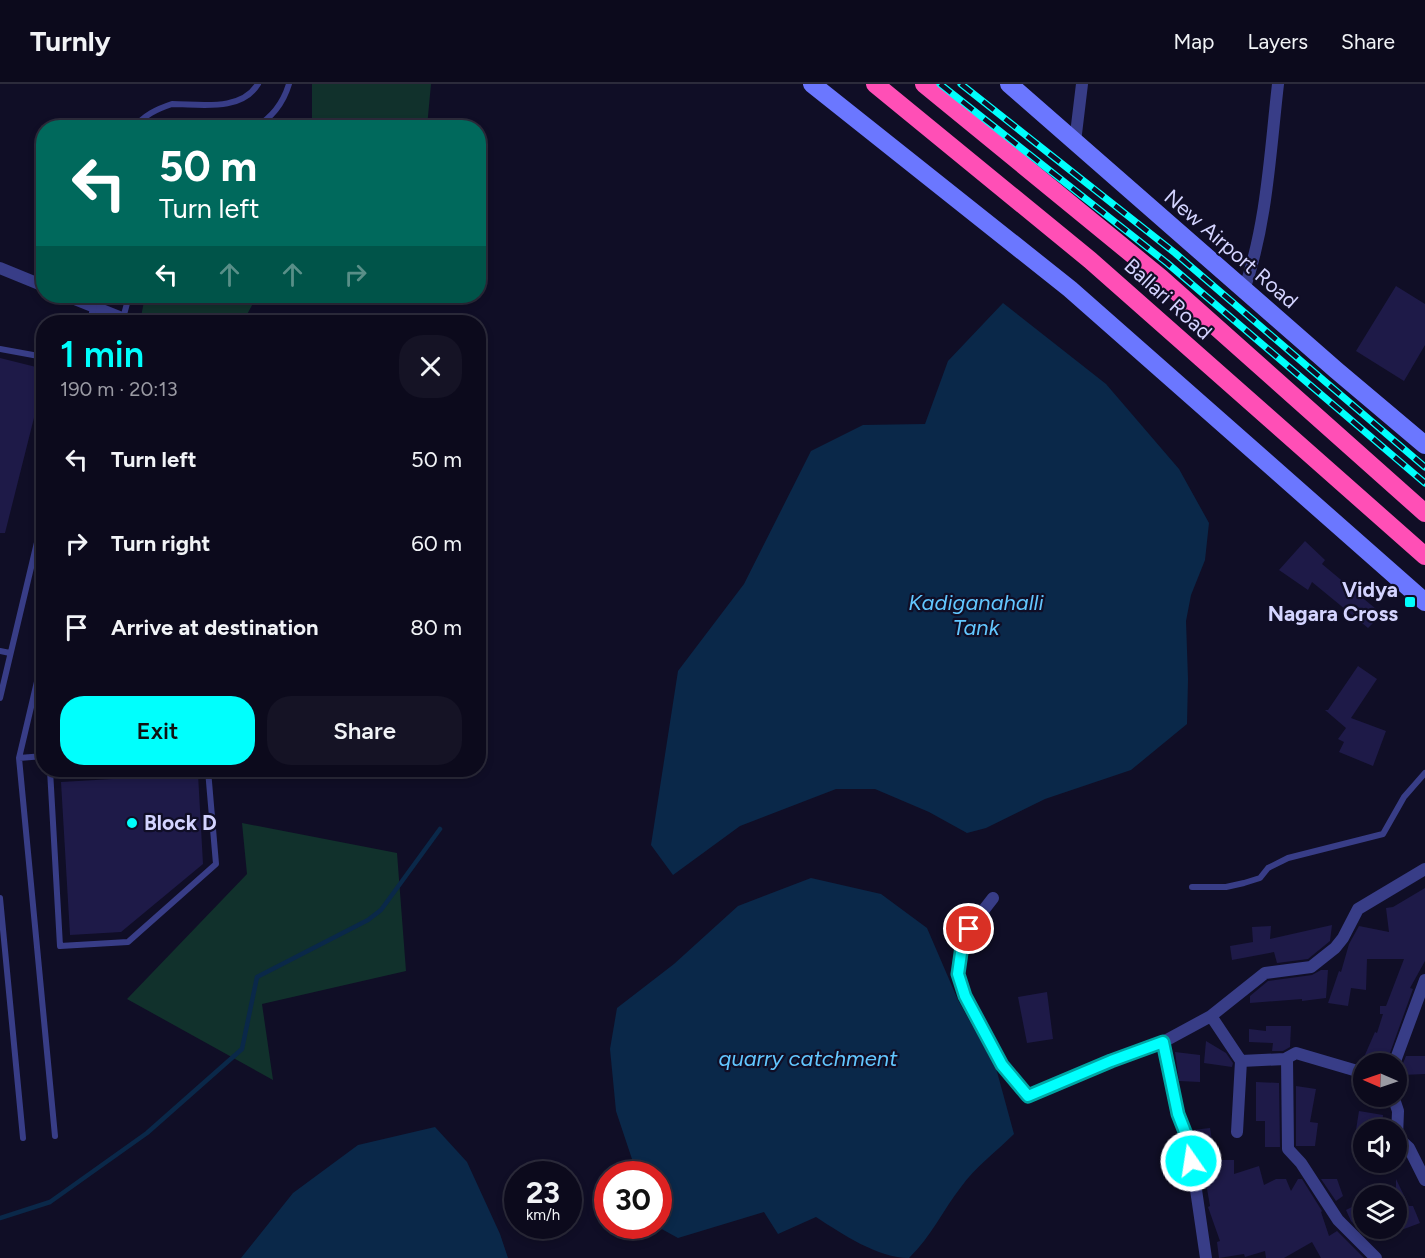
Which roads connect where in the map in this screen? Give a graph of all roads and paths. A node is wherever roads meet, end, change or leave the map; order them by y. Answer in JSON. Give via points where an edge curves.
{"nodes":[{"id":1,"x":258,"y":84,"type":"edge"},
{"id":2,"x":289,"y":84,"type":"edge"},
{"id":3,"x":812,"y":84,"type":"edge"},
{"id":4,"x":875,"y":84,"type":"edge"},
{"id":5,"x":924,"y":84,"type":"edge"},
{"id":6,"x":1009,"y":84,"type":"edge"},
{"id":7,"x":1083,"y":84,"type":"edge"},
{"id":8,"x":1278,"y":84,"type":"edge"},
{"id":9,"x":143,"y":120,"type":"edge"},
{"id":10,"x":267,"y":120,"type":"edge"},
{"id":11,"x":1074,"y":142,"type":"junction"},
{"id":12,"x":0,"y":268,"type":"edge"},
{"id":13,"x":36,"y":283,"type":"edge"},
{"id":14,"x":1244,"y":290,"type":"junction"},
{"id":15,"x":84,"y":303,"type":"edge"},
{"id":16,"x":114,"y":315,"type":"edge"},
{"id":17,"x":0,"y":348,"type":"edge"},
{"id":18,"x":36,"y":355,"type":"edge"},
{"id":19,"x":1425,"y":445,"type":"edge"},
{"id":20,"x":1425,"y":513,"type":"edge"},
{"id":21,"x":36,"y":546,"type":"edge"},
{"id":22,"x":1425,"y":556,"type":"edge"},
{"id":23,"x":1425,"y":602,"type":"edge"},
{"id":24,"x":0,"y":651,"type":"edge"},
{"id":25,"x":10,"y":653,"type":"junction"},
{"id":26,"x":36,"y":686,"type":"edge"},
{"id":27,"x":0,"y":698,"type":"edge"},
{"id":28,"x":36,"y":757,"type":"edge"},
{"id":29,"x":19,"y":758,"type":"junction"},
{"id":30,"x":1425,"y":773,"type":"edge"},
{"id":31,"x":50,"y":777,"type":"edge"},
{"id":32,"x":209,"y":777,"type":"edge"},
{"id":33,"x":1425,"y":869,"type":"edge"},
{"id":34,"x":1192,"y":886,"type":"dead end"},
{"id":35,"x":0,"y":898,"type":"edge"},
{"id":36,"x":993,"y":898,"type":"dead end"},
{"id":37,"x":1425,"y":980,"type":"edge"},
{"id":38,"x":1211,"y":1016,"type":"junction"},
{"id":39,"x":1163,"y":1042,"type":"junction"},
{"id":40,"x":1398,"y":1053,"type":"edge"},
{"id":41,"x":1287,"y":1058,"type":"junction"},
{"id":42,"x":1241,"y":1061,"type":"junction"},
{"id":43,"x":1353,"y":1070,"type":"edge"},
{"id":44,"x":1396,"y":1107,"type":"edge"},
{"id":45,"x":1237,"y":1132,"type":"dead end"},
{"id":46,"x":55,"y":1136,"type":"dead end"},
{"id":47,"x":23,"y":1138,"type":"dead end"},
{"id":48,"x":1425,"y":1180,"type":"edge"},
{"id":49,"x":1206,"y":1258,"type":"edge"},
{"id":50,"x":1376,"y":1258,"type":"edge"}],
"edges":[{"from":1,"to":9,"type":"lane","via":[[248,96],[235,102],[172,104],[153,111]]},
{"from":2,"to":10,"type":"lane","via":[[284,99]]},
{"from":3,"to":23,"type":"street","via":[[1070,289]]},
{"from":4,"to":22,"type":"highway","name":"Ballari Road","via":[[1090,260]]},
{"from":5,"to":20,"type":"highway","name":"Ballari Road","via":[[1161,278]]},
{"from":6,"to":11,"type":"street","name":"New Airport Road"},
{"from":7,"to":11,"type":"street"},
{"from":8,"to":14,"type":"street","via":[[1262,218],[1255,259]]},
{"from":11,"to":14,"type":"street","name":"New Airport Road"},
{"from":12,"to":13,"type":"street"},
{"from":14,"to":19,"type":"street","name":"New Airport Road"},
{"from":15,"to":16,"type":"street"},
{"from":17,"to":18,"type":"lane"},
{"from":21,"to":25,"type":"lane"},
{"from":24,"to":25,"type":"lane"},
{"from":25,"to":27,"type":"lane"},
{"from":26,"to":29,"type":"lane"},
{"from":28,"to":29,"type":"lane"},
{"from":29,"to":46,"type":"lane"},
{"from":30,"to":34,"type":"lane","via":[[1404,797],[1383,834],[1288,858],[1268,868],[1260,878],[1245,883]]},
{"from":31,"to":32,"type":"lane","via":[[60,946],[128,942],[216,864]]},
{"from":33,"to":38,"type":"street","via":[[1358,909],[1335,948],[1311,967],[1265,973]]},
{"from":35,"to":47,"type":"lane"},
{"from":36,"to":39,"type":"street","via":[[969,929],[958,974],[965,996],[1002,1065],[1028,1096]]},
{"from":37,"to":40,"type":"street"},
{"from":38,"to":39,"type":"street"},
{"from":38,"to":42,"type":"street"},
{"from":39,"to":49,"type":"street","via":[[1178,1114],[1189,1142]]},
{"from":41,"to":42,"type":"street"},
{"from":41,"to":43,"type":"street","via":[[1296,1053]]},
{"from":41,"to":50,"type":"street","via":[[1288,1149],[1338,1220]]},
{"from":42,"to":45,"type":"street"},
{"from":44,"to":48,"type":"street","via":[[1397,1137],[1409,1149]]}]}
